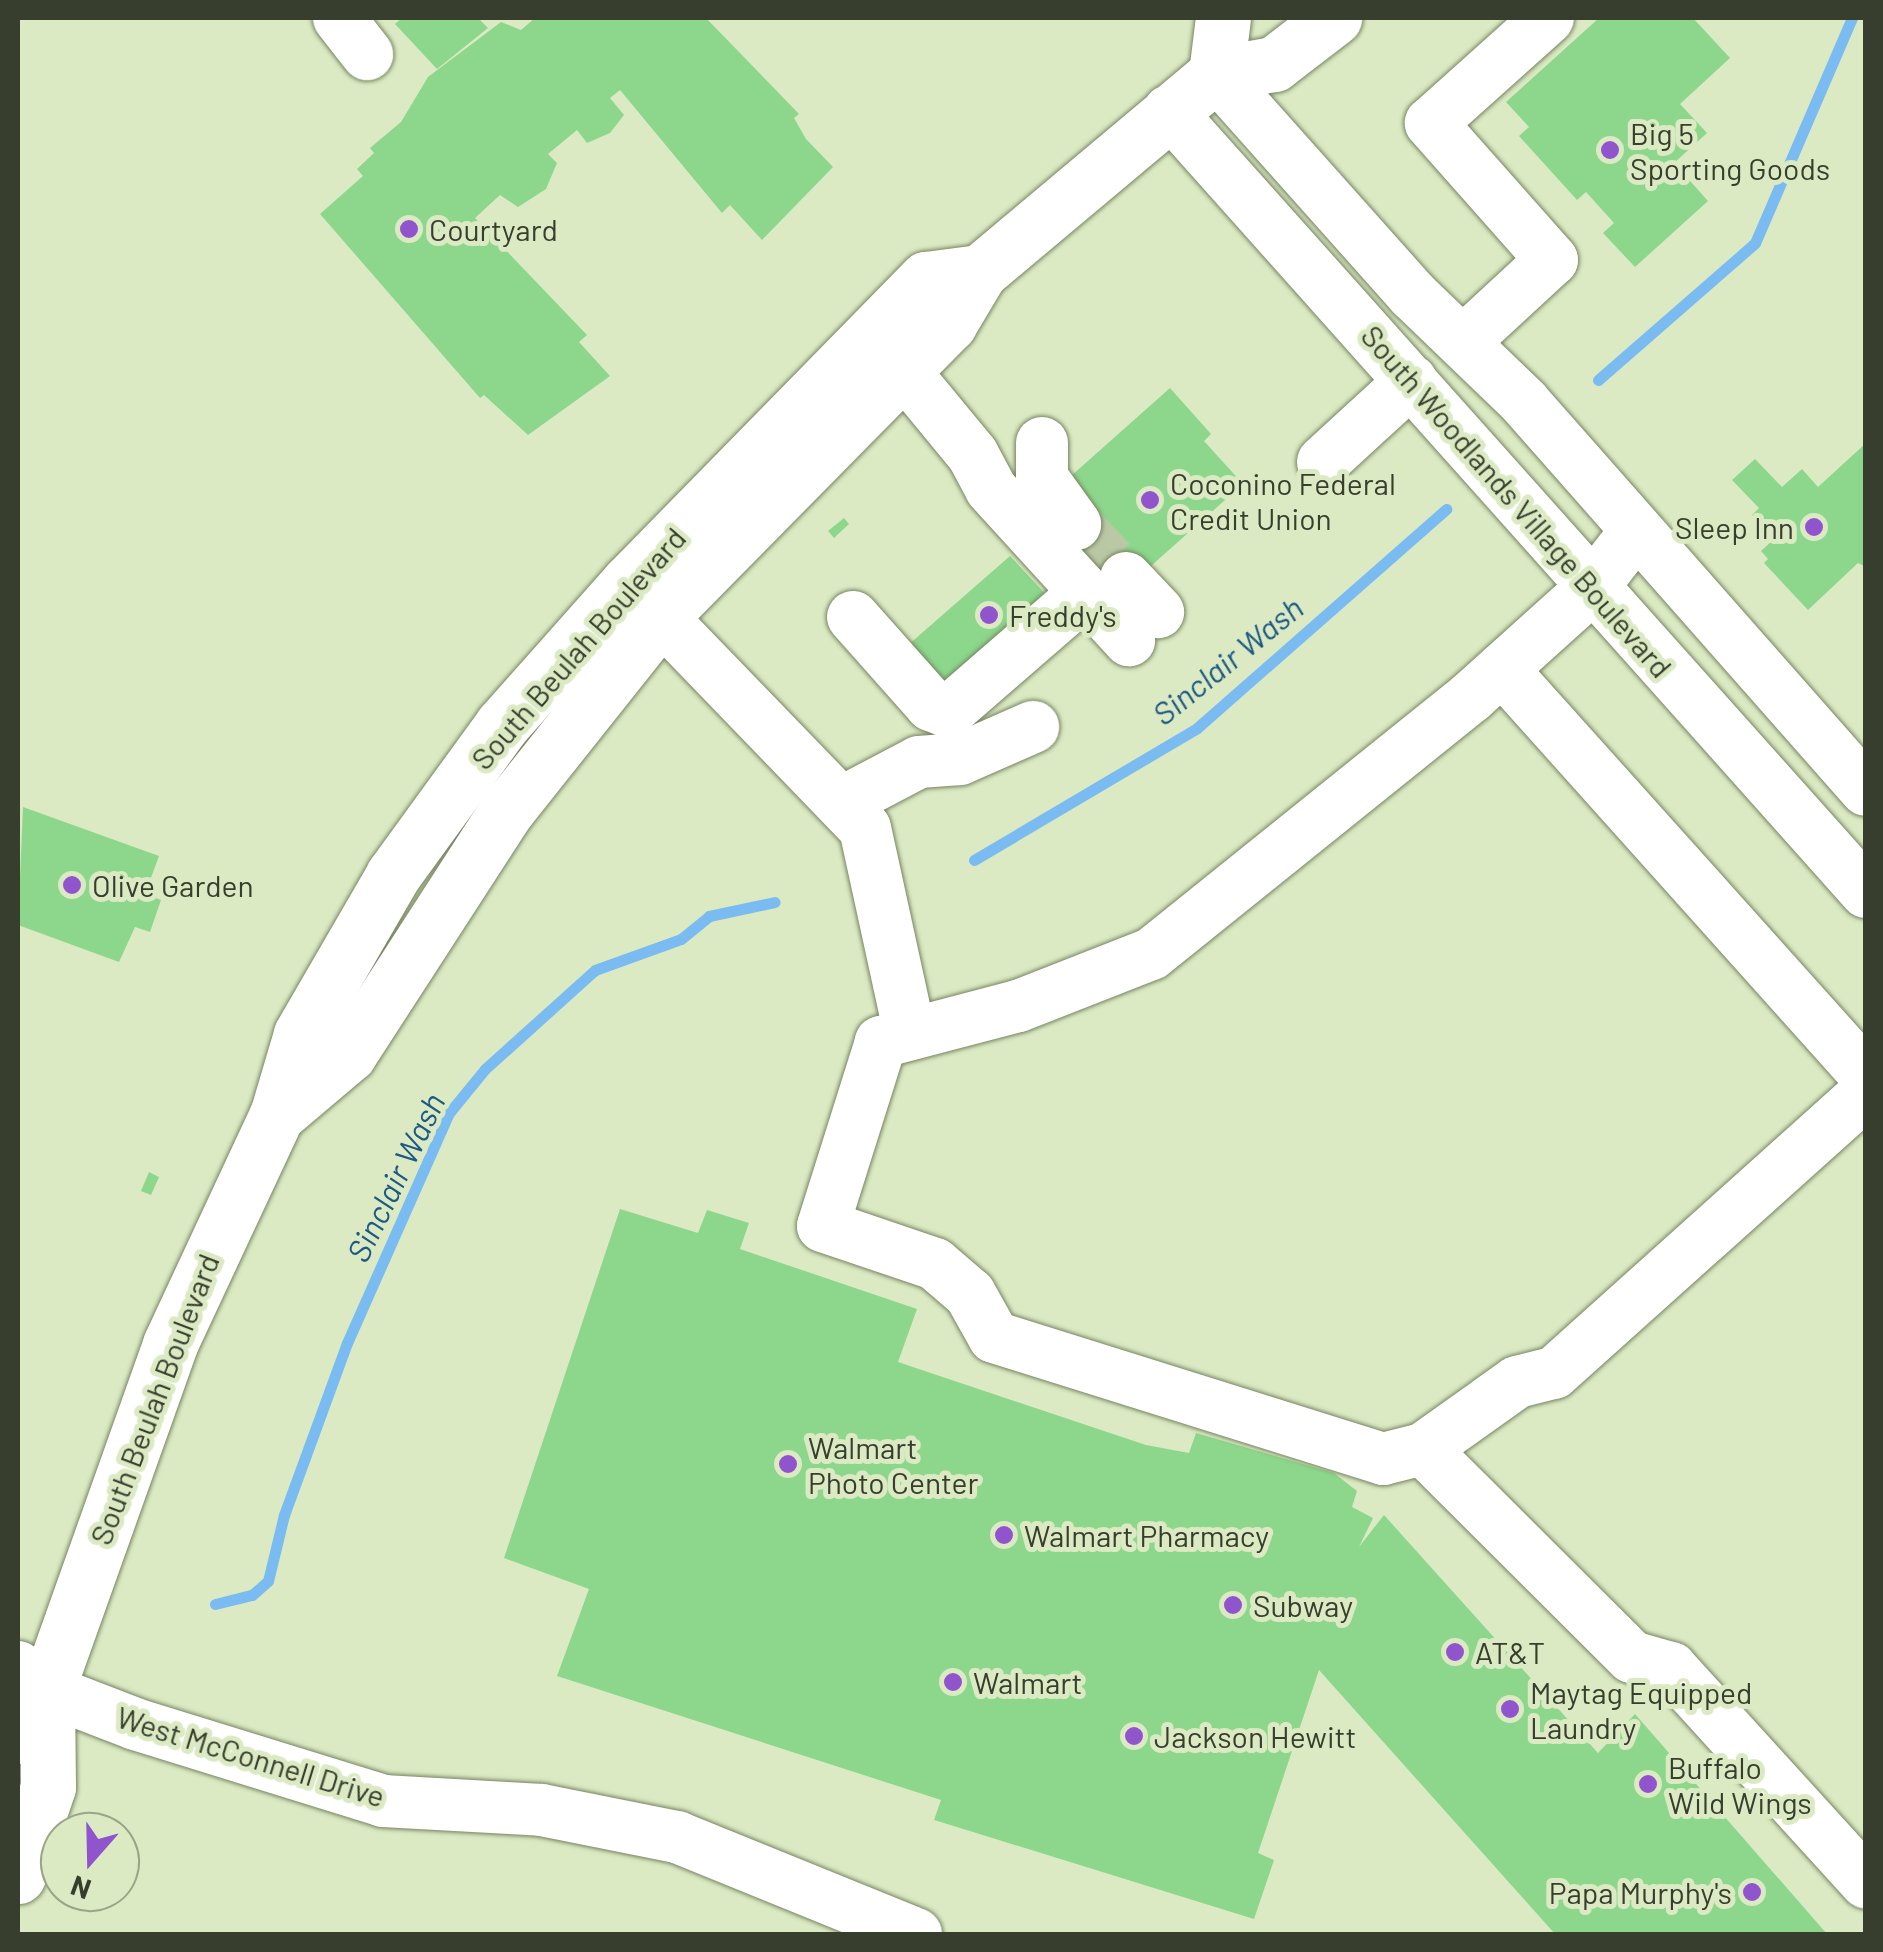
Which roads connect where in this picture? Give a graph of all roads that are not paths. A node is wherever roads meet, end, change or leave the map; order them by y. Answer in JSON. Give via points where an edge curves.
{"nodes":[{"id":1,"x":1223,"y":18,"type":"edge"},
{"id":2,"x":1334,"y":18,"type":"edge"},
{"id":3,"x":1548,"y":18,"type":"edge"},
{"id":4,"x":1216,"y":74,"type":"junction"},
{"id":5,"x":1168,"y":112,"type":"junction"},
{"id":6,"x":980,"y":272,"type":"junction"},
{"id":7,"x":1463,"y":342,"type":"junction"},
{"id":8,"x":903,"y":370,"type":"junction"},
{"id":9,"x":1412,"y":380,"type":"junction"},
{"id":10,"x":1042,"y":442,"type":"dead end"},
{"id":11,"x":1322,"y":462,"type":"dead end"},
{"id":12,"x":1075,"y":524,"type":"tunnel mouth"},
{"id":13,"x":1636,"y":531,"type":"junction"},
{"id":14,"x":1592,"y":588,"type":"junction"},
{"id":15,"x":645,"y":599,"type":"junction"},
{"id":16,"x":852,"y":617,"type":"dead end"},
{"id":17,"x":1502,"y":669,"type":"junction"},
{"id":18,"x":1033,"y":728,"type":"dead end"},
{"id":19,"x":1866,"y":790,"type":"edge"},
{"id":20,"x":842,"y":803,"type":"junction"},
{"id":21,"x":1866,"y":892,"type":"edge"},
{"id":22,"x":910,"y":1034,"type":"junction"},
{"id":23,"x":1866,"y":1075,"type":"edge"},
{"id":24,"x":1866,"y":1093,"type":"edge"},
{"id":25,"x":1423,"y":1449,"type":"junction"},
{"id":26,"x":27,"y":1682,"type":"edge"},
{"id":27,"x":18,"y":1736,"type":"edge"},
{"id":28,"x":18,"y":1876,"type":"edge"},
{"id":29,"x":1866,"y":1882,"type":"edge"},
{"id":30,"x":916,"y":1934,"type":"edge"}],
"edges":[{"from":1,"to":4,"type":"main road"},
{"from":2,"to":4,"type":"main road","name":"South Beulah Boulevard","via":[[1274,64]]},
{"from":3,"to":7,"type":"street","via":[[1430,124],[1552,260]]},
{"from":4,"to":5,"type":"main road","name":"South Beulah Boulevard"},
{"from":4,"to":7,"type":"street","name":"South Woodlands Village Boulevard"},
{"from":5,"to":6,"type":"main road","name":"South Beulah Boulevard"},
{"from":5,"to":9,"type":"street","name":"South Woodlands Village Boulevard"},
{"from":6,"to":8,"type":"main road","name":"South Beulah Boulevard","via":[[949,324]]},
{"from":6,"to":15,"type":"main road","name":"South Beulah Boulevard","via":[[926,279]]},
{"from":7,"to":13,"type":"street","name":"South Woodlands Village Boulevard"},
{"from":8,"to":15,"type":"main road","name":"South Beulah Boulevard"},
{"from":8,"to":16,"type":"street","via":[[974,455],[991,489],[1124,606],[948,712],[931,705]]},
{"from":9,"to":11,"type":"street"},
{"from":9,"to":14,"type":"street","name":"South Woodlands Village Boulevard"},
{"from":10,"to":12,"type":"street","via":[[1042,478]]},
{"from":13,"to":14,"type":"street"},
{"from":13,"to":19,"type":"street","name":"South Woodlands Village Boulevard"},
{"from":14,"to":17,"type":"street"},
{"from":14,"to":21,"type":"street","name":"South Woodlands Village Boulevard"},
{"from":15,"to":20,"type":"street"},
{"from":15,"to":26,"type":"main road","name":"South Beulah Boulevard","via":[[349,1054],[277,1115],[170,1344]]},
{"from":17,"to":22,"type":"street","via":[[1379,776],[1151,954],[1018,1006]]},
{"from":17,"to":23,"type":"street"},
{"from":18,"to":20,"type":"street","via":[[960,759],[919,762]]},
{"from":20,"to":22,"type":"street","via":[[865,828],[874,852]]},
{"from":22,"to":25,"type":"street","via":[[881,1042],[823,1226],[935,1264],[970,1294],[994,1337],[1383,1459]]},
{"from":24,"to":25,"type":"street","via":[[1554,1373],[1517,1382]]},
{"from":25,"to":29,"type":"street","via":[[1632,1656],[1671,1668]]},
{"from":26,"to":27,"type":"main road","name":"South Beulah Boulevard"},
{"from":26,"to":28,"type":"main road","name":"South Beulah Boulevard","via":[[48,1787]]},
{"from":26,"to":30,"type":"street","name":"West McConnell Drive","via":[[383,1800],[542,1810],[677,1838]]}]}
